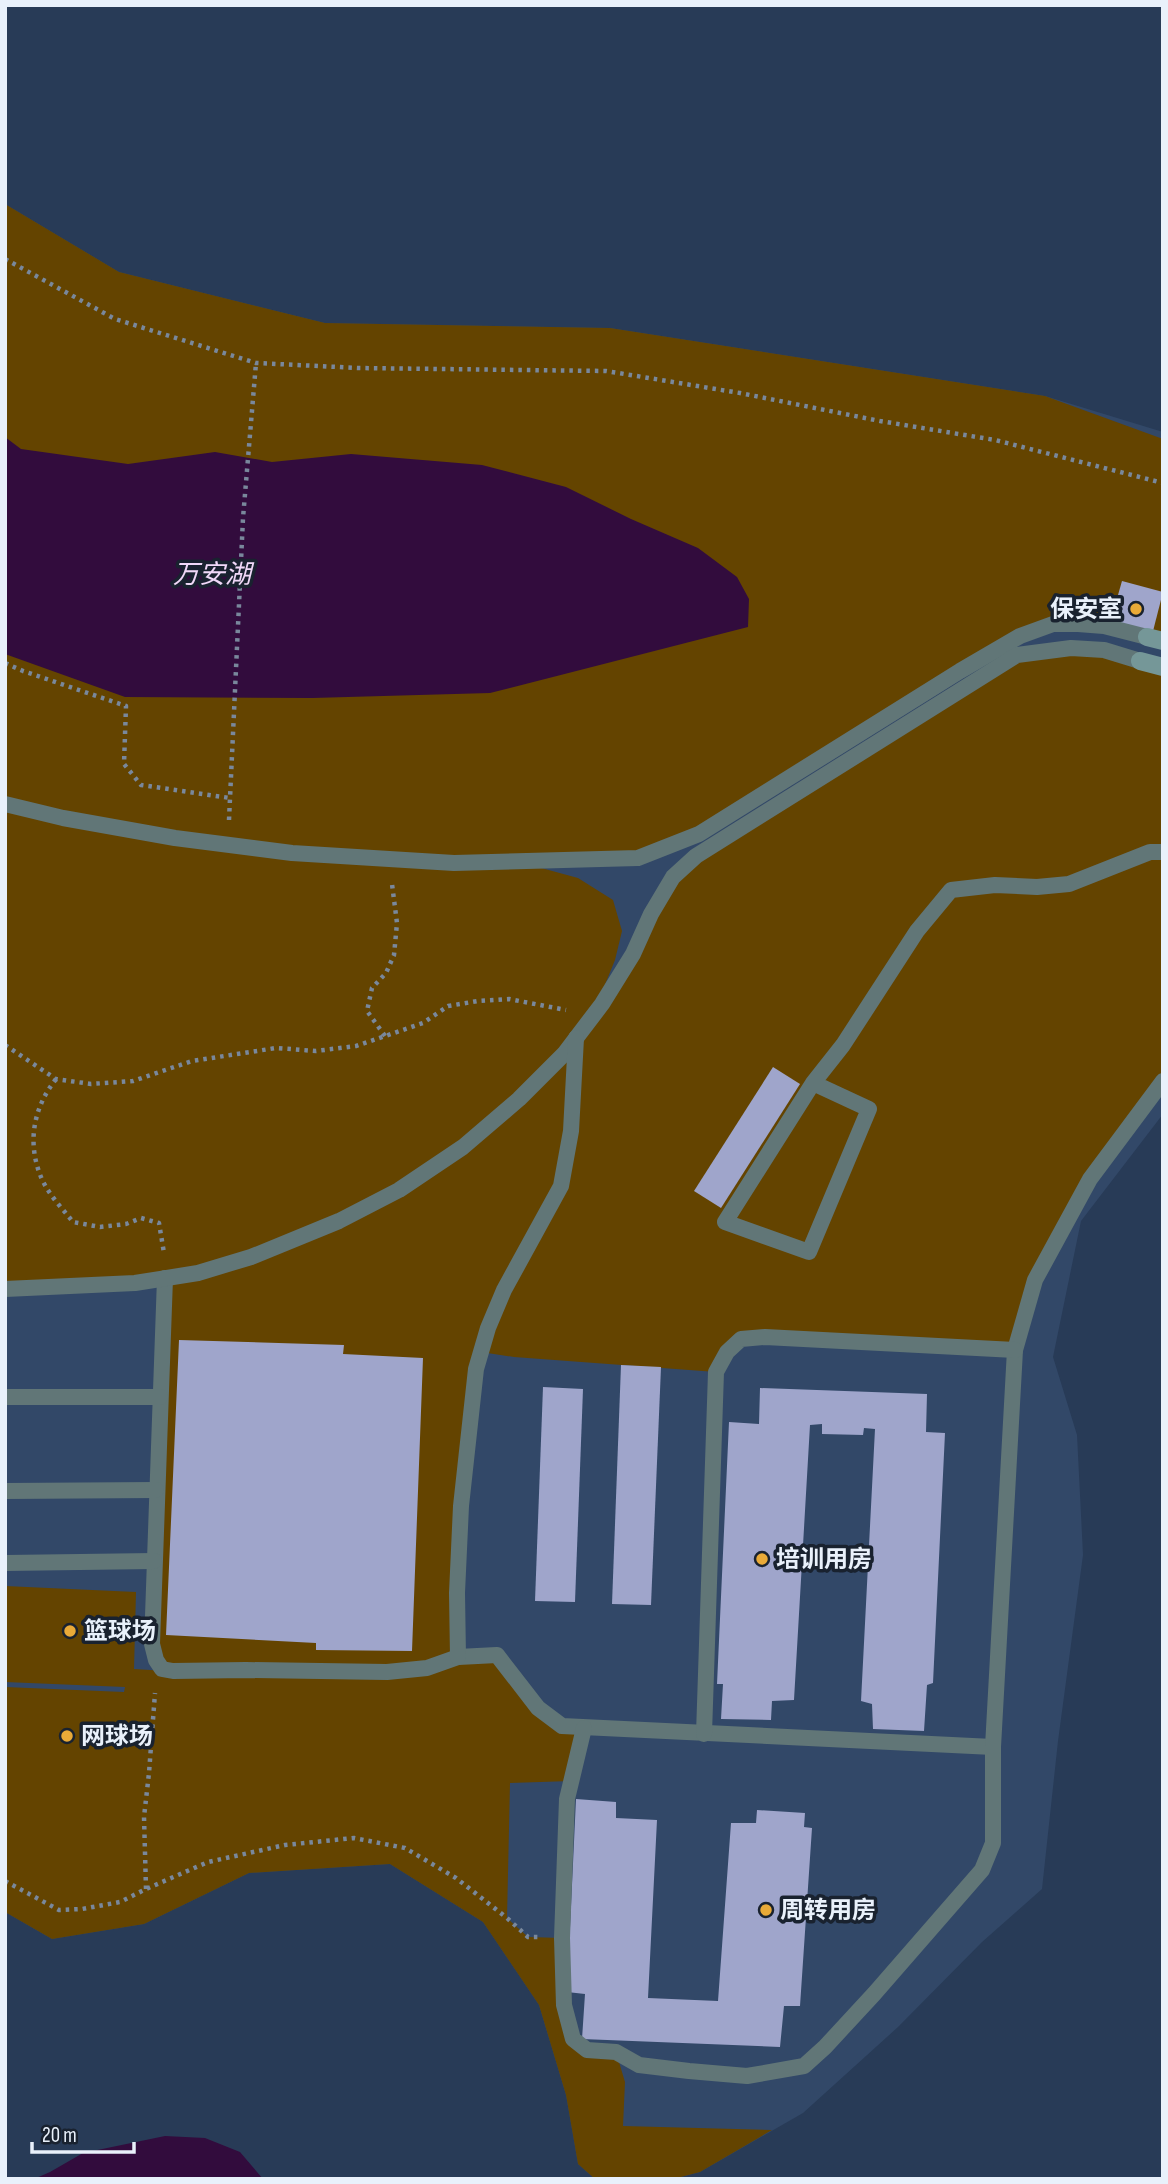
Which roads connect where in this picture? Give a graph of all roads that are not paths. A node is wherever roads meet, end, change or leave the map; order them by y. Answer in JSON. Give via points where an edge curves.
{"nodes":[{"id":1,"x":1155,"y":639,"type":"edge"},
{"id":2,"x":1140,"y":661,"type":"joint"},
{"id":3,"x":1163,"y":667,"type":"edge"},
{"id":4,"x":5,"y":804,"type":"edge"},
{"id":5,"x":1163,"y":852,"type":"edge"},
{"id":6,"x":576,"y":1038,"type":"junction"},
{"id":7,"x":1163,"y":1081,"type":"edge"},
{"id":8,"x":813,"y":1083,"type":"junction"},
{"id":9,"x":165,"y":1278,"type":"junction"},
{"id":10,"x":5,"y":1289,"type":"edge"},
{"id":11,"x":1015,"y":1350,"type":"junction"},
{"id":12,"x":5,"y":1397,"type":"edge"},
{"id":13,"x":160,"y":1397,"type":"junction"},
{"id":14,"x":156,"y":1490,"type":"junction"},
{"id":15,"x":5,"y":1491,"type":"edge"},
{"id":16,"x":154,"y":1562,"type":"junction"},
{"id":17,"x":5,"y":1563,"type":"edge"},
{"id":18,"x":458,"y":1657,"type":"junction"},
{"id":19,"x":584,"y":1728,"type":"junction"},
{"id":20,"x":704,"y":1734,"type":"junction"},
{"id":21,"x":993,"y":1747,"type":"junction"}],
"edges":[{"from":1,"to":4,"type":"lane","via":[[1078,624],[1053,624],[1020,636],[699,834],[638,858],[454,863],[292,853],[176,838]]},
{"from":2,"to":3,"type":"street"},
{"from":2,"to":6,"type":"lane","via":[[1104,650],[1071,648],[1017,656],[696,856],[673,877],[633,954]]},
{"from":5,"to":8,"type":"lane","via":[[1150,852],[1069,884],[951,890],[917,931]]},
{"from":6,"to":9,"type":"lane","via":[[519,1099],[463,1147],[399,1190],[251,1257]]},
{"from":6,"to":18,"type":"lane","via":[[571,1131],[561,1186],[504,1290],[476,1369],[461,1506]]},
{"from":7,"to":11,"type":"lane","via":[[1090,1179],[1035,1280]]},
{"from":8,"to":8,"type":"lane","via":[[725,1222],[808,1252],[869,1109]]},
{"from":9,"to":10,"type":"lane"},
{"from":9,"to":13,"type":"lane"},
{"from":11,"to":20,"type":"lane","via":[[765,1337],[741,1339],[727,1352],[716,1372]]},
{"from":11,"to":21,"type":"lane"},
{"from":12,"to":13,"type":"lane"},
{"from":13,"to":14,"type":"lane"},
{"from":14,"to":15,"type":"lane"},
{"from":14,"to":16,"type":"lane"},
{"from":16,"to":17,"type":"lane"},
{"from":16,"to":18,"type":"lane","via":[[152,1644],[162,1669],[387,1672],[427,1668]]},
{"from":18,"to":19,"type":"lane","via":[[497,1655],[538,1708],[562,1726]]},
{"from":19,"to":20,"type":"lane"},
{"from":19,"to":21,"type":"lane","via":[[567,1799],[562,1938],[564,2005],[573,2039],[587,2050],[616,2052],[639,2065],[747,2076],[803,2066],[825,2047],[982,1870],[993,1843]]},
{"from":20,"to":21,"type":"lane"}]}
